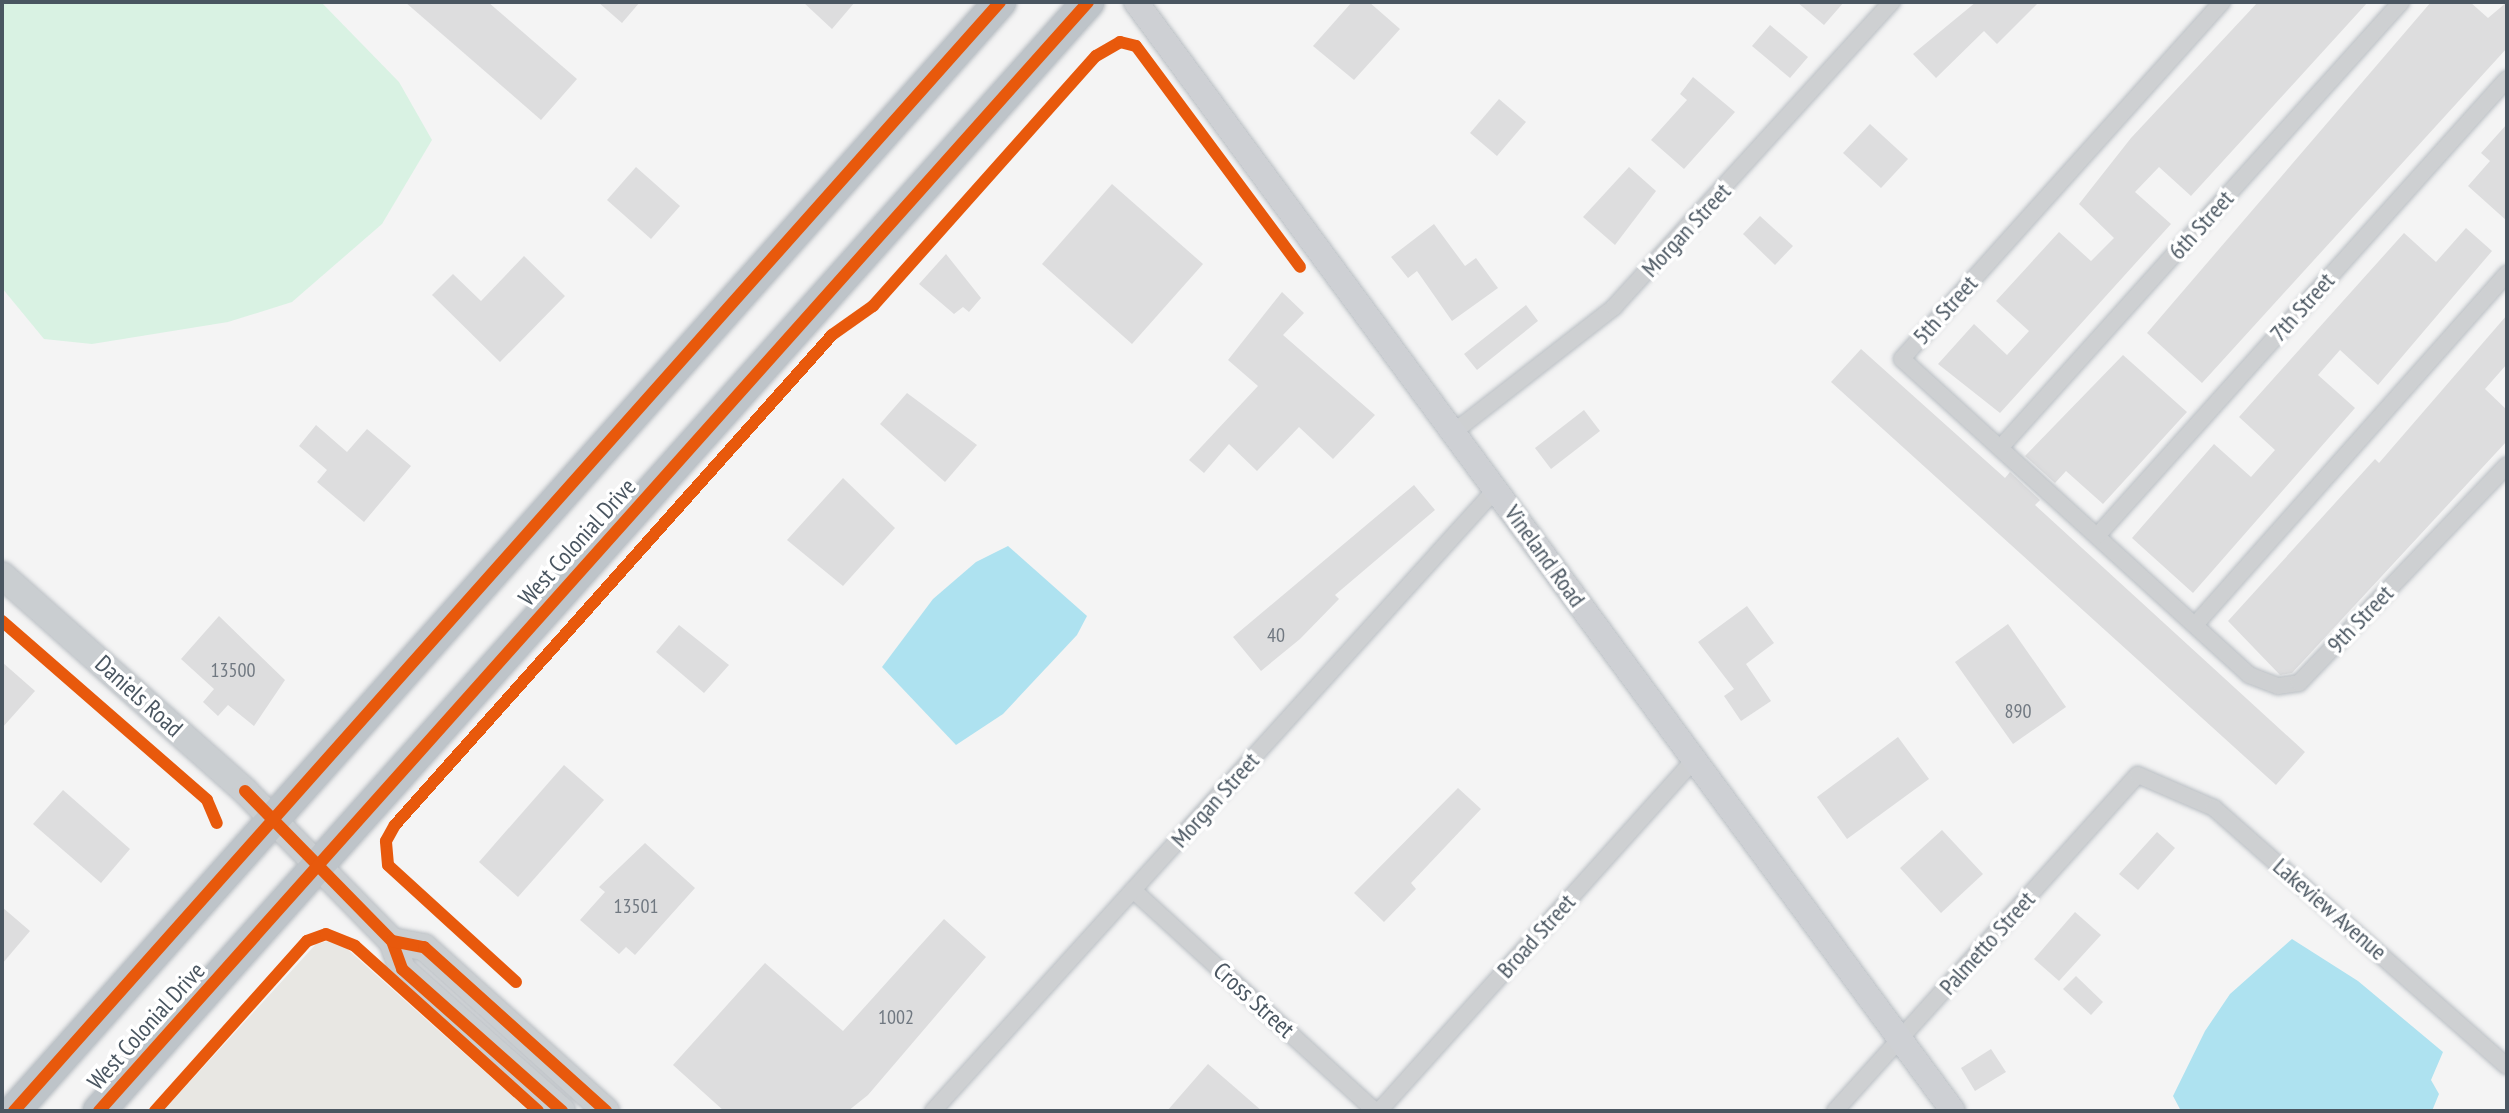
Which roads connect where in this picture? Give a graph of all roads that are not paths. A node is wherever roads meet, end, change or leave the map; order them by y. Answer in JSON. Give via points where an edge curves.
{"nodes":[{"id":1,"x":1000,"y":2,"type":"edge"},
{"id":2,"x":1088,"y":2,"type":"edge"},
{"id":3,"x":1136,"y":2,"type":"edge"},
{"id":4,"x":1892,"y":2,"type":"edge"},
{"id":5,"x":2222,"y":2,"type":"edge"},
{"id":6,"x":2401,"y":2,"type":"edge"},
{"id":7,"x":2507,"y":79,"type":"edge"},
{"id":8,"x":2507,"y":274,"type":"edge"},
{"id":9,"x":1455,"y":431,"type":"junction"},
{"id":10,"x":2000,"y":448,"type":"junction"},
{"id":11,"x":2507,"y":465,"type":"edge"},
{"id":12,"x":1496,"y":489,"type":"junction"},
{"id":13,"x":2097,"y":536,"type":"junction"},
{"id":14,"x":2,"y":575,"type":"edge"},
{"id":15,"x":2195,"y":625,"type":"junction"},
{"id":16,"x":1692,"y":762,"type":"junction"},
{"id":17,"x":2138,"y":775,"type":"joint"},
{"id":18,"x":273,"y":819,"type":"junction"},
{"id":19,"x":317,"y":867,"type":"junction"},
{"id":20,"x":1133,"y":890,"type":"junction"},
{"id":21,"x":392,"y":941,"type":"junction"},
{"id":22,"x":1900,"y":1039,"type":"junction"},
{"id":23,"x":2507,"y":1066,"type":"edge"},
{"id":24,"x":14,"y":1111,"type":"edge"},
{"id":25,"x":99,"y":1111,"type":"edge"},
{"id":26,"x":562,"y":1111,"type":"edge"},
{"id":27,"x":606,"y":1111,"type":"edge"},
{"id":28,"x":933,"y":1111,"type":"edge"},
{"id":29,"x":1377,"y":1111,"type":"edge"},
{"id":30,"x":1835,"y":1111,"type":"edge"},
{"id":31,"x":1953,"y":1111,"type":"edge"}],
"edges":[{"from":1,"to":18,"type":"highway","name":"West Colonial Drive"},
{"from":2,"to":19,"type":"highway","name":"West Colonial Drive"},
{"from":3,"to":9,"type":"main road","name":"Vineland Road"},
{"from":4,"to":9,"type":"street","name":"Morgan Street","via":[[1614,307]]},
{"from":5,"to":10,"type":"street","name":"5th Street","via":[[1902,359]]},
{"from":6,"to":10,"type":"street","name":"6th Street"},
{"from":7,"to":13,"type":"street","name":"7th Street"},
{"from":8,"to":15,"type":"street"},
{"from":9,"to":12,"type":"main road","name":"Vineland Road"},
{"from":10,"to":13,"type":"street","name":"5th Street"},
{"from":11,"to":15,"type":"street","name":"9th Street","via":[[2299,683],[2278,686],[2249,675]]},
{"from":12,"to":16,"type":"main road","name":"Vineland Road"},
{"from":12,"to":20,"type":"street","name":"Morgan Street"},
{"from":13,"to":15,"type":"street","name":"5th Street"},
{"from":14,"to":18,"type":"main road","name":"Daniels Road"},
{"from":16,"to":22,"type":"main road","name":"Vineland Road"},
{"from":16,"to":29,"type":"street","name":"Broad Street"},
{"from":17,"to":22,"type":"street","name":"Palmetto Street"},
{"from":17,"to":23,"type":"street","name":"Lakeview Avenue","via":[[2214,808]]},
{"from":18,"to":19,"type":"main road","name":"Daniels Road"},
{"from":18,"to":24,"type":"highway","name":"West Colonial Drive"},
{"from":19,"to":21,"type":"main road","name":"Daniels Road"},
{"from":19,"to":25,"type":"highway","name":"West Colonial Drive"},
{"from":20,"to":28,"type":"street","name":"Morgan Street"},
{"from":20,"to":29,"type":"street","name":"Cross Street"},
{"from":21,"to":26,"type":"main road","via":[[402,969]]},
{"from":21,"to":27,"type":"main road","via":[[424,947]]},
{"from":22,"to":30,"type":"street","name":"Palmetto Street"},
{"from":22,"to":31,"type":"main road","name":"Vineland Road"}]}
